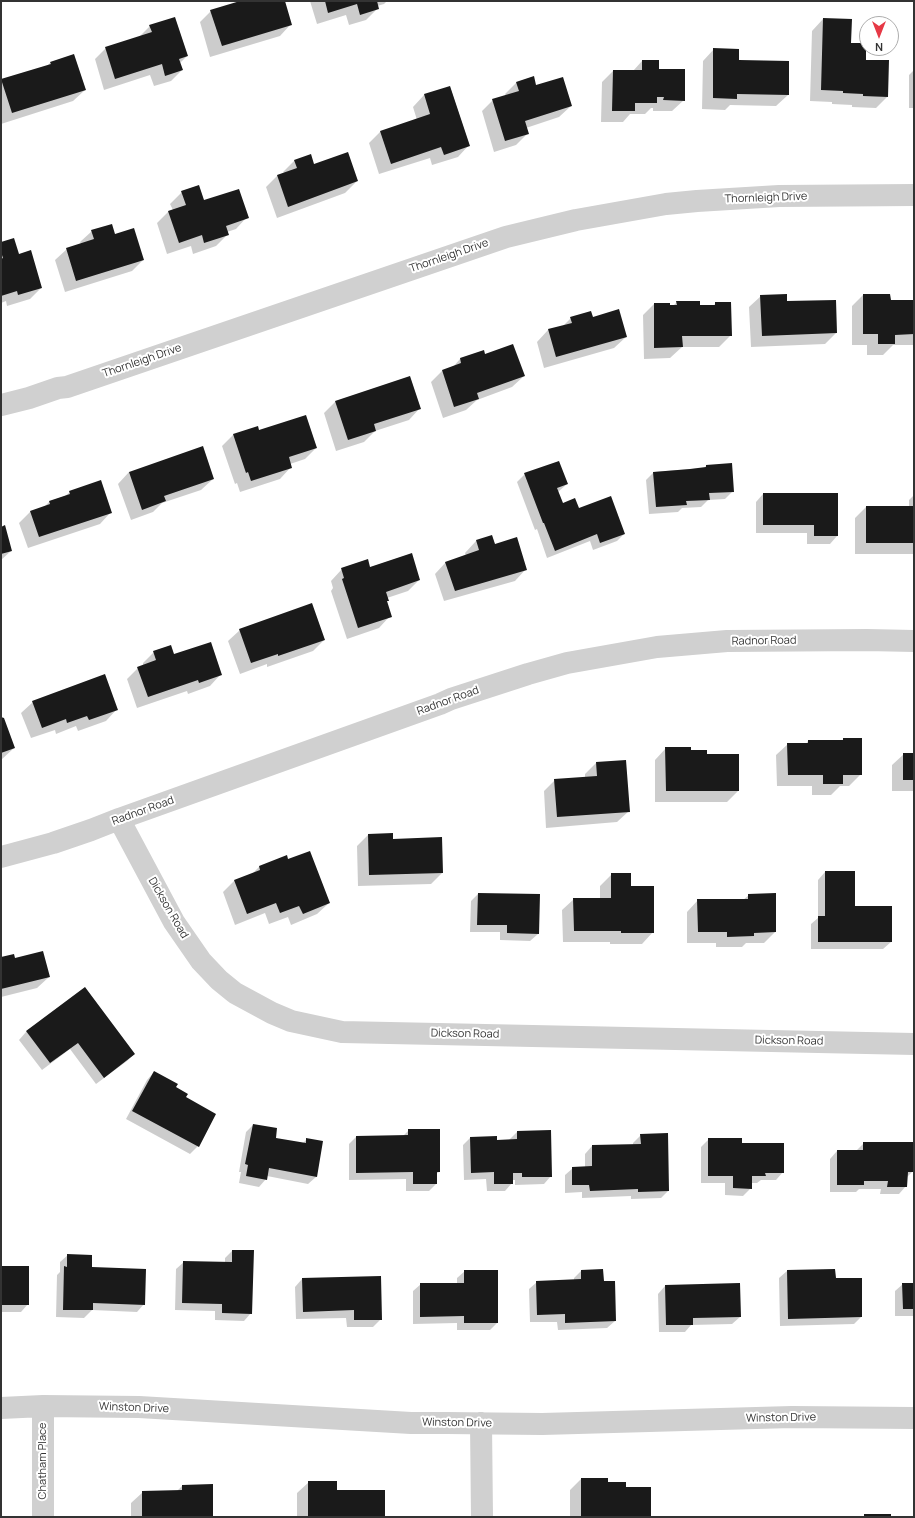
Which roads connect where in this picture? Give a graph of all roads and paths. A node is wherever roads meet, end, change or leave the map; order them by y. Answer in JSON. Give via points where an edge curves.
{"nodes":[{"id":1,"x":914,"y":195,"type":"edge"},
{"id":2,"x":1,"y":405,"type":"edge"},
{"id":3,"x":914,"y":640,"type":"edge"},
{"id":4,"x":119,"y":819,"type":"junction"},
{"id":5,"x":1,"y":857,"type":"edge"},
{"id":6,"x":914,"y":1044,"type":"edge"},
{"id":7,"x":43,"y":1406,"type":"junction"},
{"id":8,"x":1,"y":1408,"type":"edge"},
{"id":9,"x":914,"y":1418,"type":"edge"},
{"id":10,"x":481,"y":1423,"type":"junction"},
{"id":11,"x":43,"y":1517,"type":"edge"},
{"id":12,"x":482,"y":1517,"type":"edge"}],
"edges":[{"from":1,"to":2,"type":"street","name":"Thornleigh Drive","via":[[779,196],[705,201],[666,204],[576,220],[506,237],[67,387]]},
{"from":3,"to":4,"type":"street","name":"Radnor Road","via":[[727,641],[657,647],[567,663],[451,699]]},
{"from":4,"to":5,"type":"street","name":"Radnor Road","via":[[53,843]]},
{"from":4,"to":6,"type":"street","name":"Dickson Road","via":[[174,922],[201,961],[235,993],[291,1021],[342,1032]]},
{"from":7,"to":8,"type":"street","name":"Winston Drive"},
{"from":7,"to":10,"type":"street","name":"Winston Drive","via":[[139,1407],[411,1423]]},
{"from":7,"to":11,"type":"street","name":"Chatham Place"},
{"from":9,"to":10,"type":"street","name":"Winston Drive","via":[[792,1417],[542,1424]]},
{"from":10,"to":12,"type":"street"}]}
